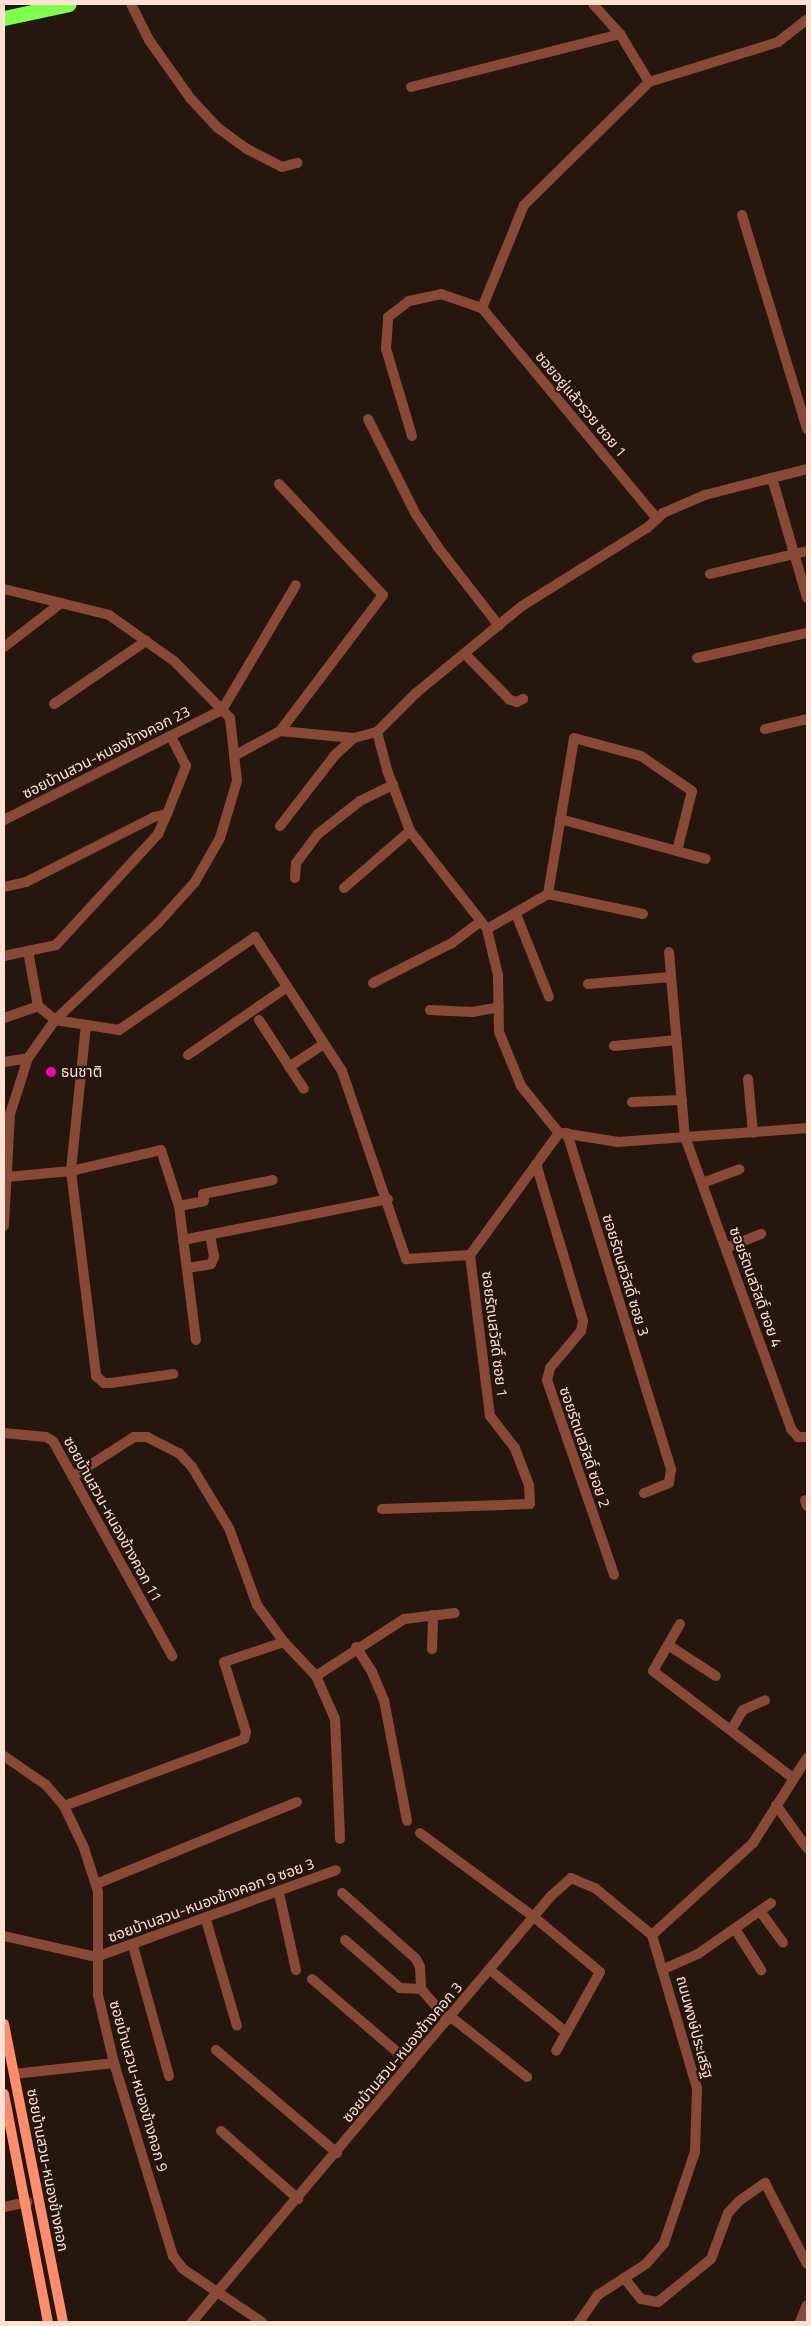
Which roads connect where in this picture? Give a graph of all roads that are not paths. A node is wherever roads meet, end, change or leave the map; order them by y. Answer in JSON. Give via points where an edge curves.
{"nodes":[{"id":1,"x":68,"y":4,"type":"edge"},
{"id":2,"x":131,"y":4,"type":"edge"},
{"id":3,"x":593,"y":4,"type":"edge"},
{"id":4,"x":4,"y":18,"type":"edge"},
{"id":5,"x":807,"y":19,"type":"edge"},
{"id":6,"x":620,"y":34,"type":"junction"},
{"id":7,"x":648,"y":82,"type":"junction"},
{"id":8,"x":411,"y":87,"type":"dead end"},
{"id":9,"x":297,"y":163,"type":"dead end"},
{"id":10,"x":742,"y":215,"type":"dead end"},
{"id":11,"x":482,"y":308,"type":"junction"},
{"id":12,"x":368,"y":419,"type":"dead end"},
{"id":13,"x":807,"y":429,"type":"edge"},
{"id":14,"x":412,"y":436,"type":"dead end"},
{"id":15,"x":807,"y":469,"type":"edge"},
{"id":16,"x":772,"y":478,"type":"junction"},
{"id":17,"x":279,"y":484,"type":"dead end"},
{"id":18,"x":657,"y":519,"type":"junction"},
{"id":19,"x":807,"y":551,"type":"edge"},
{"id":20,"x":794,"y":554,"type":"junction"},
{"id":21,"x":710,"y":574,"type":"dead end"},
{"id":22,"x":296,"y":585,"type":"dead end"},
{"id":23,"x":4,"y":589,"type":"edge"},
{"id":24,"x":807,"y":598,"type":"edge"},
{"id":25,"x":61,"y":603,"type":"junction"},
{"id":26,"x":499,"y":626,"type":"junction"},
{"id":27,"x":807,"y":633,"type":"edge"},
{"id":28,"x":146,"y":641,"type":"junction"},
{"id":29,"x":4,"y":647,"type":"edge"},
{"id":30,"x":465,"y":654,"type":"junction"},
{"id":31,"x":697,"y":658,"type":"dead end"},
{"id":32,"x":523,"y":699,"type":"dead end"},
{"id":33,"x":54,"y":704,"type":"dead end"},
{"id":34,"x":222,"y":710,"type":"junction"},
{"id":35,"x":807,"y":719,"type":"edge"},
{"id":36,"x":765,"y":729,"type":"dead end"},
{"id":37,"x":280,"y":731,"type":"junction"},
{"id":38,"x":377,"y":732,"type":"junction"},
{"id":39,"x":171,"y":736,"type":"junction"},
{"id":40,"x":354,"y":738,"type":"junction"},
{"id":41,"x":234,"y":756,"type":"junction"},
{"id":42,"x":393,"y":785,"type":"junction"},
{"id":43,"x":167,"y":814,"type":"junction"},
{"id":44,"x":560,"y":819,"type":"junction"},
{"id":45,"x":4,"y":820,"type":"edge"},
{"id":46,"x":280,"y":826,"type":"dead end"},
{"id":47,"x":410,"y":831,"type":"junction"},
{"id":48,"x":677,"y":851,"type":"junction"},
{"id":49,"x":706,"y":859,"type":"dead end"},
{"id":50,"x":295,"y":878,"type":"dead end"},
{"id":51,"x":4,"y":887,"type":"edge"},
{"id":52,"x":344,"y":888,"type":"dead end"},
{"id":53,"x":548,"y":894,"type":"junction"},
{"id":54,"x":516,"y":914,"type":"junction"},
{"id":55,"x":643,"y":914,"type":"dead end"},
{"id":56,"x":484,"y":925,"type":"junction"},
{"id":57,"x":28,"y":951,"type":"junction"},
{"id":58,"x":669,"y":952,"type":"dead end"},
{"id":59,"x":4,"y":956,"type":"edge"},
{"id":60,"x":671,"y":977,"type":"junction"},
{"id":61,"x":372,"y":983,"type":"dead end"},
{"id":62,"x":588,"y":984,"type":"dead end"},
{"id":63,"x":287,"y":987,"type":"junction"},
{"id":64,"x":549,"y":998,"type":"dead end"},
{"id":65,"x":38,"y":1006,"type":"junction"},
{"id":66,"x":499,"y":1007,"type":"junction"},
{"id":67,"x":430,"y":1010,"type":"dead end"},
{"id":68,"x":4,"y":1018,"type":"edge"},
{"id":69,"x":55,"y":1020,"type":"junction"},
{"id":70,"x":259,"y":1020,"type":"dead end"},
{"id":71,"x":86,"y":1025,"type":"junction"},
{"id":72,"x":677,"y":1040,"type":"junction"},
{"id":73,"x":324,"y":1044,"type":"junction"},
{"id":74,"x":614,"y":1046,"type":"dead end"},
{"id":75,"x":188,"y":1055,"type":"dead end"},
{"id":76,"x":28,"y":1058,"type":"junction"},
{"id":77,"x":4,"y":1062,"type":"edge"},
{"id":78,"x":289,"y":1066,"type":"junction"},
{"id":79,"x":748,"y":1079,"type":"dead end"},
{"id":80,"x":304,"y":1089,"type":"dead end"},
{"id":81,"x":682,"y":1100,"type":"junction"},
{"id":82,"x":632,"y":1102,"type":"dead end"},
{"id":83,"x":807,"y":1128,"type":"edge"},
{"id":84,"x":563,"y":1133,"type":"junction"},
{"id":85,"x":753,"y":1134,"type":"junction"},
{"id":86,"x":685,"y":1137,"type":"junction"},
{"id":87,"x":536,"y":1164,"type":"junction"},
{"id":88,"x":740,"y":1169,"type":"dead end"},
{"id":89,"x":71,"y":1172,"type":"junction"},
{"id":90,"x":7,"y":1177,"type":"junction"},
{"id":91,"x":273,"y":1180,"type":"dead end"},
{"id":92,"x":702,"y":1183,"type":"junction"},
{"id":93,"x":388,"y":1198,"type":"junction"},
{"id":94,"x":179,"y":1206,"type":"junction"},
{"id":95,"x":4,"y":1226,"type":"edge"},
{"id":96,"x":761,"y":1234,"type":"dead end"},
{"id":97,"x":210,"y":1235,"type":"junction"},
{"id":98,"x":184,"y":1240,"type":"junction"},
{"id":99,"x":726,"y":1248,"type":"junction"},
{"id":100,"x":470,"y":1255,"type":"junction"},
{"id":101,"x":187,"y":1268,"type":"junction"},
{"id":102,"x":196,"y":1340,"type":"dead end"},
{"id":103,"x":173,"y":1374,"type":"dead end"},
{"id":104,"x":4,"y":1433,"type":"edge"},
{"id":105,"x":807,"y":1437,"type":"edge"},
{"id":106,"x":73,"y":1476,"type":"junction"},
{"id":107,"x":644,"y":1493,"type":"dead end"},
{"id":108,"x":382,"y":1509,"type":"dead end"},
{"id":109,"x":614,"y":1576,"type":"dead end"},
{"id":110,"x":455,"y":1613,"type":"dead end"},
{"id":111,"x":433,"y":1616,"type":"junction"},
{"id":112,"x":680,"y":1624,"type":"dead end"},
{"id":113,"x":284,"y":1642,"type":"junction"},
{"id":114,"x":668,"y":1645,"type":"junction"},
{"id":115,"x":356,"y":1647,"type":"junction"},
{"id":116,"x":432,"y":1649,"type":"dead end"},
{"id":117,"x":172,"y":1656,"type":"dead end"},
{"id":118,"x":316,"y":1676,"type":"junction"},
{"id":119,"x":716,"y":1676,"type":"dead end"},
{"id":120,"x":765,"y":1700,"type":"dead end"},
{"id":121,"x":731,"y":1730,"type":"junction"},
{"id":122,"x":4,"y":1756,"type":"edge"},
{"id":123,"x":807,"y":1758,"type":"edge"},
{"id":124,"x":793,"y":1778,"type":"junction"},
{"id":125,"x":297,"y":1802,"type":"dead end"},
{"id":126,"x":776,"y":1805,"type":"junction"},
{"id":127,"x":64,"y":1806,"type":"junction"},
{"id":128,"x":407,"y":1821,"type":"dead end"},
{"id":129,"x":420,"y":1833,"type":"dead end"},
{"id":130,"x":340,"y":1839,"type":"dead end"},
{"id":131,"x":807,"y":1848,"type":"edge"},
{"id":132,"x":336,"y":1870,"type":"dead end"},
{"id":133,"x":96,"y":1884,"type":"junction"},
{"id":134,"x":279,"y":1893,"type":"junction"},
{"id":135,"x":342,"y":1893,"type":"dead end"},
{"id":136,"x":771,"y":1903,"type":"dead end"},
{"id":137,"x":760,"y":1911,"type":"junction"},
{"id":138,"x":534,"y":1917,"type":"junction"},
{"id":139,"x":206,"y":1920,"type":"junction"},
{"id":140,"x":735,"y":1929,"type":"junction"},
{"id":141,"x":652,"y":1935,"type":"junction"},
{"id":142,"x":4,"y":1936,"type":"edge"},
{"id":143,"x":345,"y":1940,"type":"dead end"},
{"id":144,"x":783,"y":1943,"type":"dead end"},
{"id":145,"x":133,"y":1946,"type":"junction"},
{"id":146,"x":96,"y":1957,"type":"junction"},
{"id":147,"x":664,"y":1969,"type":"junction"},
{"id":148,"x":296,"y":1970,"type":"dead end"},
{"id":149,"x":490,"y":1970,"type":"junction"},
{"id":150,"x":761,"y":1970,"type":"dead end"},
{"id":151,"x":312,"y":1979,"type":"dead end"},
{"id":152,"x":421,"y":1989,"type":"junction"},
{"id":153,"x":450,"y":2018,"type":"junction"},
{"id":154,"x":4,"y":2024,"type":"edge"},
{"id":155,"x":237,"y":2026,"type":"dead end"},
{"id":156,"x":567,"y":2033,"type":"junction"},
{"id":157,"x":216,"y":2050,"type":"dead end"},
{"id":158,"x":556,"y":2051,"type":"dead end"},
{"id":159,"x":114,"y":2063,"type":"junction"},
{"id":160,"x":411,"y":2064,"type":"junction"},
{"id":161,"x":14,"y":2074,"type":"junction"},
{"id":162,"x":169,"y":2076,"type":"dead end"},
{"id":163,"x":527,"y":2077,"type":"dead end"},
{"id":164,"x":4,"y":2094,"type":"edge"},
{"id":165,"x":220,"y":2131,"type":"dead end"},
{"id":166,"x":337,"y":2153,"type":"junction"},
{"id":167,"x":298,"y":2199,"type":"junction"},
{"id":168,"x":27,"y":2202,"type":"junction"},
{"id":169,"x":4,"y":2207,"type":"edge"},
{"id":170,"x":807,"y":2264,"type":"edge"},
{"id":171,"x":624,"y":2278,"type":"junction"},
{"id":172,"x":218,"y":2293,"type":"junction"},
{"id":173,"x":807,"y":2305,"type":"edge"},
{"id":174,"x":48,"y":2322,"type":"edge"},
{"id":175,"x":63,"y":2322,"type":"edge"},
{"id":176,"x":192,"y":2322,"type":"edge"},
{"id":177,"x":262,"y":2322,"type":"edge"},
{"id":178,"x":580,"y":2322,"type":"edge"},
{"id":179,"x":800,"y":2322,"type":"edge"}],
"edges":[{"from":1,"to":4,"type":"highway"},
{"from":2,"to":9,"type":"street","via":[[149,40],[190,98],[218,128],[247,149],[282,167]]},
{"from":3,"to":6,"type":"street"},
{"from":5,"to":7,"type":"street","via":[[778,42]]},
{"from":6,"to":7,"type":"street"},
{"from":6,"to":8,"type":"street"},
{"from":7,"to":11,"type":"street","via":[[524,205]]},
{"from":10,"to":13,"type":"street"},
{"from":11,"to":14,"type":"street","via":[[441,294],[409,301],[388,317],[386,349]]},
{"from":11,"to":18,"type":"street","name":"ซอยอยู่แล้วรวย ซอย 1"},
{"from":12,"to":26,"type":"street","via":[[421,521]]},
{"from":15,"to":16,"type":"street"},
{"from":16,"to":18,"type":"street","via":[[705,495]]},
{"from":16,"to":20,"type":"street"},
{"from":17,"to":37,"type":"street","via":[[383,595]]},
{"from":18,"to":26,"type":"street","via":[[522,606]]},
{"from":19,"to":20,"type":"street"},
{"from":20,"to":21,"type":"street"},
{"from":20,"to":24,"type":"street"},
{"from":22,"to":34,"type":"street"},
{"from":23,"to":25,"type":"street"},
{"from":25,"to":28,"type":"street","via":[[109,615]]},
{"from":25,"to":29,"type":"street"},
{"from":26,"to":30,"type":"street"},
{"from":27,"to":31,"type":"street"},
{"from":28,"to":33,"type":"street"},
{"from":28,"to":34,"type":"street","via":[[174,661]]},
{"from":30,"to":32,"type":"street","via":[[510,700],[517,702]]},
{"from":30,"to":38,"type":"street","via":[[416,694]]},
{"from":34,"to":39,"type":"street","name":"ซอยบ้านสวน-หนองข้างคอก 23"},
{"from":34,"to":41,"type":"street","via":[[230,718]]},
{"from":35,"to":36,"type":"street"},
{"from":37,"to":40,"type":"street"},
{"from":37,"to":41,"type":"street"},
{"from":38,"to":40,"type":"street"},
{"from":38,"to":42,"type":"street"},
{"from":39,"to":43,"type":"street","via":[[186,766]]},
{"from":39,"to":45,"type":"street","name":"ซอยบ้านสวน-หนองข้างคอก 23"},
{"from":40,"to":46,"type":"street","via":[[335,755]]},
{"from":41,"to":69,"type":"street","via":[[238,781],[220,838],[195,882],[159,922]]},
{"from":42,"to":47,"type":"street"},
{"from":42,"to":50,"type":"street","via":[[360,801],[318,834],[296,863]]},
{"from":43,"to":51,"type":"street","via":[[154,817],[26,882]]},
{"from":43,"to":57,"type":"street","via":[[158,834],[56,945]]},
{"from":44,"to":48,"type":"street"},
{"from":44,"to":48,"type":"street","via":[[574,738],[641,756],[692,791]]},
{"from":44,"to":53,"type":"street"},
{"from":47,"to":52,"type":"street"},
{"from":47,"to":56,"type":"street"},
{"from":48,"to":49,"type":"street"},
{"from":53,"to":54,"type":"street"},
{"from":53,"to":55,"type":"street"},
{"from":54,"to":56,"type":"street"},
{"from":54,"to":64,"type":"street"},
{"from":56,"to":61,"type":"street"},
{"from":56,"to":66,"type":"street","via":[[498,975]]},
{"from":57,"to":59,"type":"street"},
{"from":57,"to":65,"type":"street"},
{"from":58,"to":60,"type":"street","name":"ซอยรัตนสวัสดิ์ ซอย 4"},
{"from":60,"to":62,"type":"street"},
{"from":60,"to":72,"type":"street","name":"ซอยรัตนสวัสดิ์ ซอย 4"},
{"from":63,"to":71,"type":"street","via":[[255,937],[119,1030]]},
{"from":63,"to":73,"type":"street"},
{"from":63,"to":75,"type":"street"},
{"from":65,"to":68,"type":"street"},
{"from":65,"to":69,"type":"street"},
{"from":66,"to":67,"type":"street","via":[[472,1012]]},
{"from":66,"to":84,"type":"street","via":[[499,1032],[521,1086]]},
{"from":69,"to":71,"type":"street"},
{"from":69,"to":76,"type":"street"},
{"from":70,"to":78,"type":"street"},
{"from":71,"to":89,"type":"street"},
{"from":72,"to":74,"type":"street"},
{"from":72,"to":81,"type":"street","name":"ซอยรัตนสวัสดิ์ ซอย 4"},
{"from":73,"to":78,"type":"street"},
{"from":73,"to":93,"type":"street","via":[[342,1071]]},
{"from":76,"to":77,"type":"street"},
{"from":76,"to":90,"type":"street","via":[[10,1114]]},
{"from":78,"to":80,"type":"street"},
{"from":79,"to":85,"type":"street"},
{"from":81,"to":82,"type":"street"},
{"from":81,"to":86,"type":"street","name":"ซอยรัตนสวัสดิ์ ซอย 4"},
{"from":83,"to":85,"type":"street"},
{"from":84,"to":86,"type":"street","via":[[618,1142]]},
{"from":84,"to":87,"type":"street"},
{"from":84,"to":107,"type":"street","name":"ซอยรัตนสวัสดิ์ ซอย 3","via":[[659,1425],[672,1477],[669,1483]]},
{"from":85,"to":86,"type":"street"},
{"from":86,"to":92,"type":"street","name":"ซอยรัตนสวัสดิ์ ซอย 4"},
{"from":87,"to":100,"type":"street"},
{"from":87,"to":109,"type":"street","name":"ซอยรัตนสวัสดิ์ ซอย 2","via":[[583,1322],[581,1331],[550,1368],[547,1380]]},
{"from":88,"to":92,"type":"street"},
{"from":89,"to":90,"type":"street"},
{"from":89,"to":94,"type":"street","via":[[161,1150]]},
{"from":89,"to":103,"type":"street","via":[[96,1376],[104,1383],[111,1383]]},
{"from":90,"to":95,"type":"street"},
{"from":91,"to":94,"type":"street","via":[[203,1194],[204,1201]]},
{"from":92,"to":99,"type":"street","name":"ซอยรัตนสวัสดิ์ ซอย 4"},
{"from":93,"to":97,"type":"street"},
{"from":93,"to":100,"type":"street","via":[[406,1259]]},
{"from":94,"to":98,"type":"street"},
{"from":96,"to":99,"type":"street"},
{"from":97,"to":98,"type":"street"},
{"from":97,"to":101,"type":"street","via":[[214,1257],[211,1264]]},
{"from":98,"to":101,"type":"street"},
{"from":99,"to":105,"type":"street","name":"ซอยรัตนสวัสดิ์ ซอย 4","via":[[792,1429],[798,1437]]},
{"from":100,"to":108,"type":"street","name":"ซอยรัตนสวัสดิ์ ซอย 1","via":[[490,1416],[515,1448],[529,1485],[530,1504]]},
{"from":101,"to":102,"type":"street"},
{"from":104,"to":106,"type":"street","name":"ซอยบ้านสวน-หนองข้างคอก 11","via":[[50,1438]]},
{"from":106,"to":113,"type":"street","via":[[134,1437],[147,1437],[179,1453],[192,1467],[229,1528],[258,1605]]},
{"from":106,"to":117,"type":"street","name":"ซอยบ้านสวน-หนองข้างคอก 11"},
{"from":110,"to":111,"type":"street"},
{"from":111,"to":115,"type":"street","via":[[404,1619]]},
{"from":111,"to":116,"type":"street"},
{"from":112,"to":114,"type":"street"},
{"from":113,"to":118,"type":"street"},
{"from":113,"to":127,"type":"street","via":[[224,1662],[246,1732],[244,1739]]},
{"from":114,"to":119,"type":"street"},
{"from":114,"to":121,"type":"street","via":[[653,1671]]},
{"from":115,"to":118,"type":"street"},
{"from":115,"to":128,"type":"street","via":[[384,1700]]},
{"from":118,"to":130,"type":"street","via":[[335,1719]]},
{"from":120,"to":121,"type":"street","via":[[744,1710]]},
{"from":121,"to":124,"type":"street"},
{"from":122,"to":127,"type":"street","name":"ซอยบ้านสวน-หนองข้างคอก 9","via":[[46,1786]]},
{"from":123,"to":124,"type":"street"},
{"from":124,"to":126,"type":"street"},
{"from":125,"to":133,"type":"street"},
{"from":126,"to":131,"type":"street"},
{"from":126,"to":141,"type":"street","via":[[753,1844]]},
{"from":127,"to":133,"type":"street","name":"ซอยบ้านสวน-หนองข้างคอก 9","via":[[84,1848]]},
{"from":129,"to":138,"type":"street"},
{"from":132,"to":134,"type":"street","name":"ซอยบ้านสวน-หนองข้างคอก 9 ซอย 3"},
{"from":133,"to":146,"type":"street","name":"ซอยบ้านสวน-หนองข้างคอก 9"},
{"from":134,"to":139,"type":"street","name":"ซอยบ้านสวน-หนองข้างคอก 9 ซอย 3"},
{"from":134,"to":148,"type":"street"},
{"from":135,"to":152,"type":"street","via":[[416,1959],[420,1967]]},
{"from":136,"to":137,"type":"street"},
{"from":137,"to":140,"type":"street"},
{"from":137,"to":144,"type":"street"},
{"from":138,"to":141,"type":"street","name":"ซอยบ้านสวน-หนองข้างคอก 3","via":[[571,1878],[595,1888]]},
{"from":138,"to":149,"type":"street","name":"ซอยบ้านสวน-หนองข้างคอก 3"},
{"from":138,"to":156,"type":"street","via":[[600,1972]]},
{"from":139,"to":145,"type":"street","name":"ซอยบ้านสวน-หนองข้างคอก 9 ซอย 3"},
{"from":139,"to":155,"type":"street"},
{"from":140,"to":147,"type":"street","via":[[698,1954]]},
{"from":140,"to":150,"type":"street"},
{"from":141,"to":147,"type":"street","name":"ถนนพงษ์ประเสริฐ"},
{"from":142,"to":146,"type":"street"},
{"from":143,"to":152,"type":"street","via":[[400,1988]]},
{"from":145,"to":146,"type":"street","name":"ซอยบ้านสวน-หนองข้างคอก 9 ซอย 3"},
{"from":145,"to":162,"type":"street"},
{"from":146,"to":159,"type":"street","name":"ซอยบ้านสวน-หนองข้างคอก 9","via":[[98,1995]]},
{"from":147,"to":171,"type":"street","name":"ถนนพงษ์ประเสริฐ","via":[[697,2088],[695,2152],[664,2243],[646,2264]]},
{"from":149,"to":153,"type":"street","name":"ซอยบ้านสวน-หนองข้างคอก 3"},
{"from":149,"to":156,"type":"street"},
{"from":151,"to":160,"type":"street"},
{"from":152,"to":153,"type":"street"},
{"from":153,"to":160,"type":"street","name":"ซอยบ้านสวน-หนองข้างคอก 3"},
{"from":153,"to":163,"type":"street"},
{"from":154,"to":161,"type":"main road","name":"ซอยบ้านสวน-หนองข้างคอก"},
{"from":156,"to":158,"type":"street"},
{"from":157,"to":166,"type":"street"},
{"from":159,"to":161,"type":"street"},
{"from":159,"to":172,"type":"street","name":"ซอยบ้านสวน-หนองข้างคอก 9","via":[[173,2256],[184,2269]]},
{"from":160,"to":166,"type":"street","name":"ซอยบ้านสวน-หนองข้างคอก 3"},
{"from":161,"to":175,"type":"main road","name":"ซอยบ้านสวน-หนองข้างคอก"},
{"from":164,"to":168,"type":"main road","name":"ซอยบ้านสวน-หนองข้างคอก"},
{"from":165,"to":167,"type":"street"},
{"from":166,"to":167,"type":"street","name":"ซอยบ้านสวน-หนองข้างคอก 3"},
{"from":167,"to":172,"type":"street","name":"ซอยบ้านสวน-หนองข้างคอก 3"},
{"from":168,"to":169,"type":"street"},
{"from":168,"to":174,"type":"main road","name":"ซอยบ้านสวน-หนองข้างคอก"},
{"from":170,"to":171,"type":"street","via":[[765,2183],[728,2213],[711,2259],[658,2302],[642,2299]]},
{"from":171,"to":178,"type":"street","name":"ถนนพงษ์ประเสริฐ","via":[[598,2295]]},
{"from":172,"to":176,"type":"street","name":"ซอยบ้านสวน-หนองข้างคอก 3"},
{"from":172,"to":177,"type":"street","name":"ซอยบ้านสวน-หนองข้างคอก 9"},
{"from":173,"to":179,"type":"street"}]}
